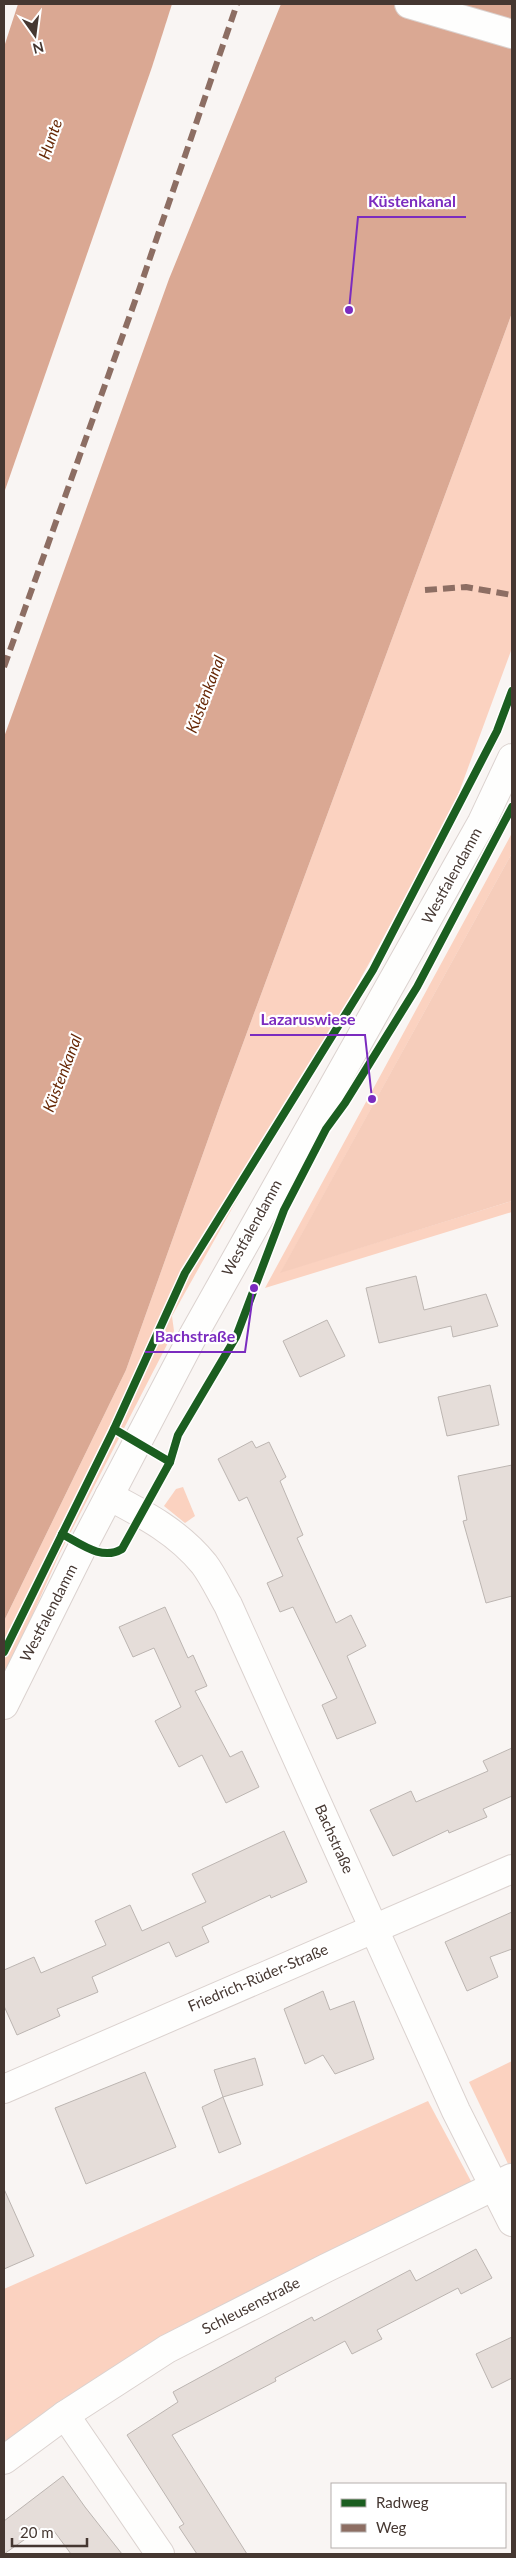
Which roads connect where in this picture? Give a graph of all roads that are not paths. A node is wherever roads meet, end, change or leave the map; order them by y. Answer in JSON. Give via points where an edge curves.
{"nodes":[{"id":1,"x":409,"y":4,"type":"edge"},
{"id":2,"x":512,"y":34,"type":"edge"},
{"id":3,"x":512,"y":758,"type":"edge"},
{"id":4,"x":109,"y":1496,"type":"junction"},
{"id":5,"x":4,"y":1705,"type":"edge"},
{"id":6,"x":512,"y":1869,"type":"edge"},
{"id":7,"x":375,"y":1928,"type":"junction"},
{"id":8,"x":4,"y":2088,"type":"edge"},
{"id":9,"x":504,"y":2182,"type":"edge"},
{"id":10,"x":512,"y":2222,"type":"edge"},
{"id":11,"x":64,"y":2415,"type":"junction"},
{"id":12,"x":4,"y":2460,"type":"edge"},
{"id":13,"x":160,"y":2554,"type":"edge"}],
"edges":[{"from":1,"to":2,"type":"main road"},
{"from":3,"to":4,"type":"main road","name":"Westfalendamm","via":[[482,822],[251,1230]]},
{"from":4,"to":5,"type":"main road","name":"Westfalendamm"},
{"from":4,"to":7,"type":"main road","name":"Bachstraße","via":[[166,1527],[205,1566],[228,1605]]},
{"from":6,"to":7,"type":"main road","name":"Friedrich-Rüder-Straße"},
{"from":7,"to":8,"type":"main road","name":"Friedrich-Rüder-Straße"},
{"from":7,"to":9,"type":"main road","name":"Bachstraße","via":[[456,2111]]},
{"from":9,"to":10,"type":"main road","name":"Bachstraße"},
{"from":9,"to":11,"type":"main road","name":"Schleusenstraße","via":[[167,2349]]},
{"from":11,"to":12,"type":"main road","name":"Schleusenstraße"},
{"from":11,"to":13,"type":"main road"}]}
